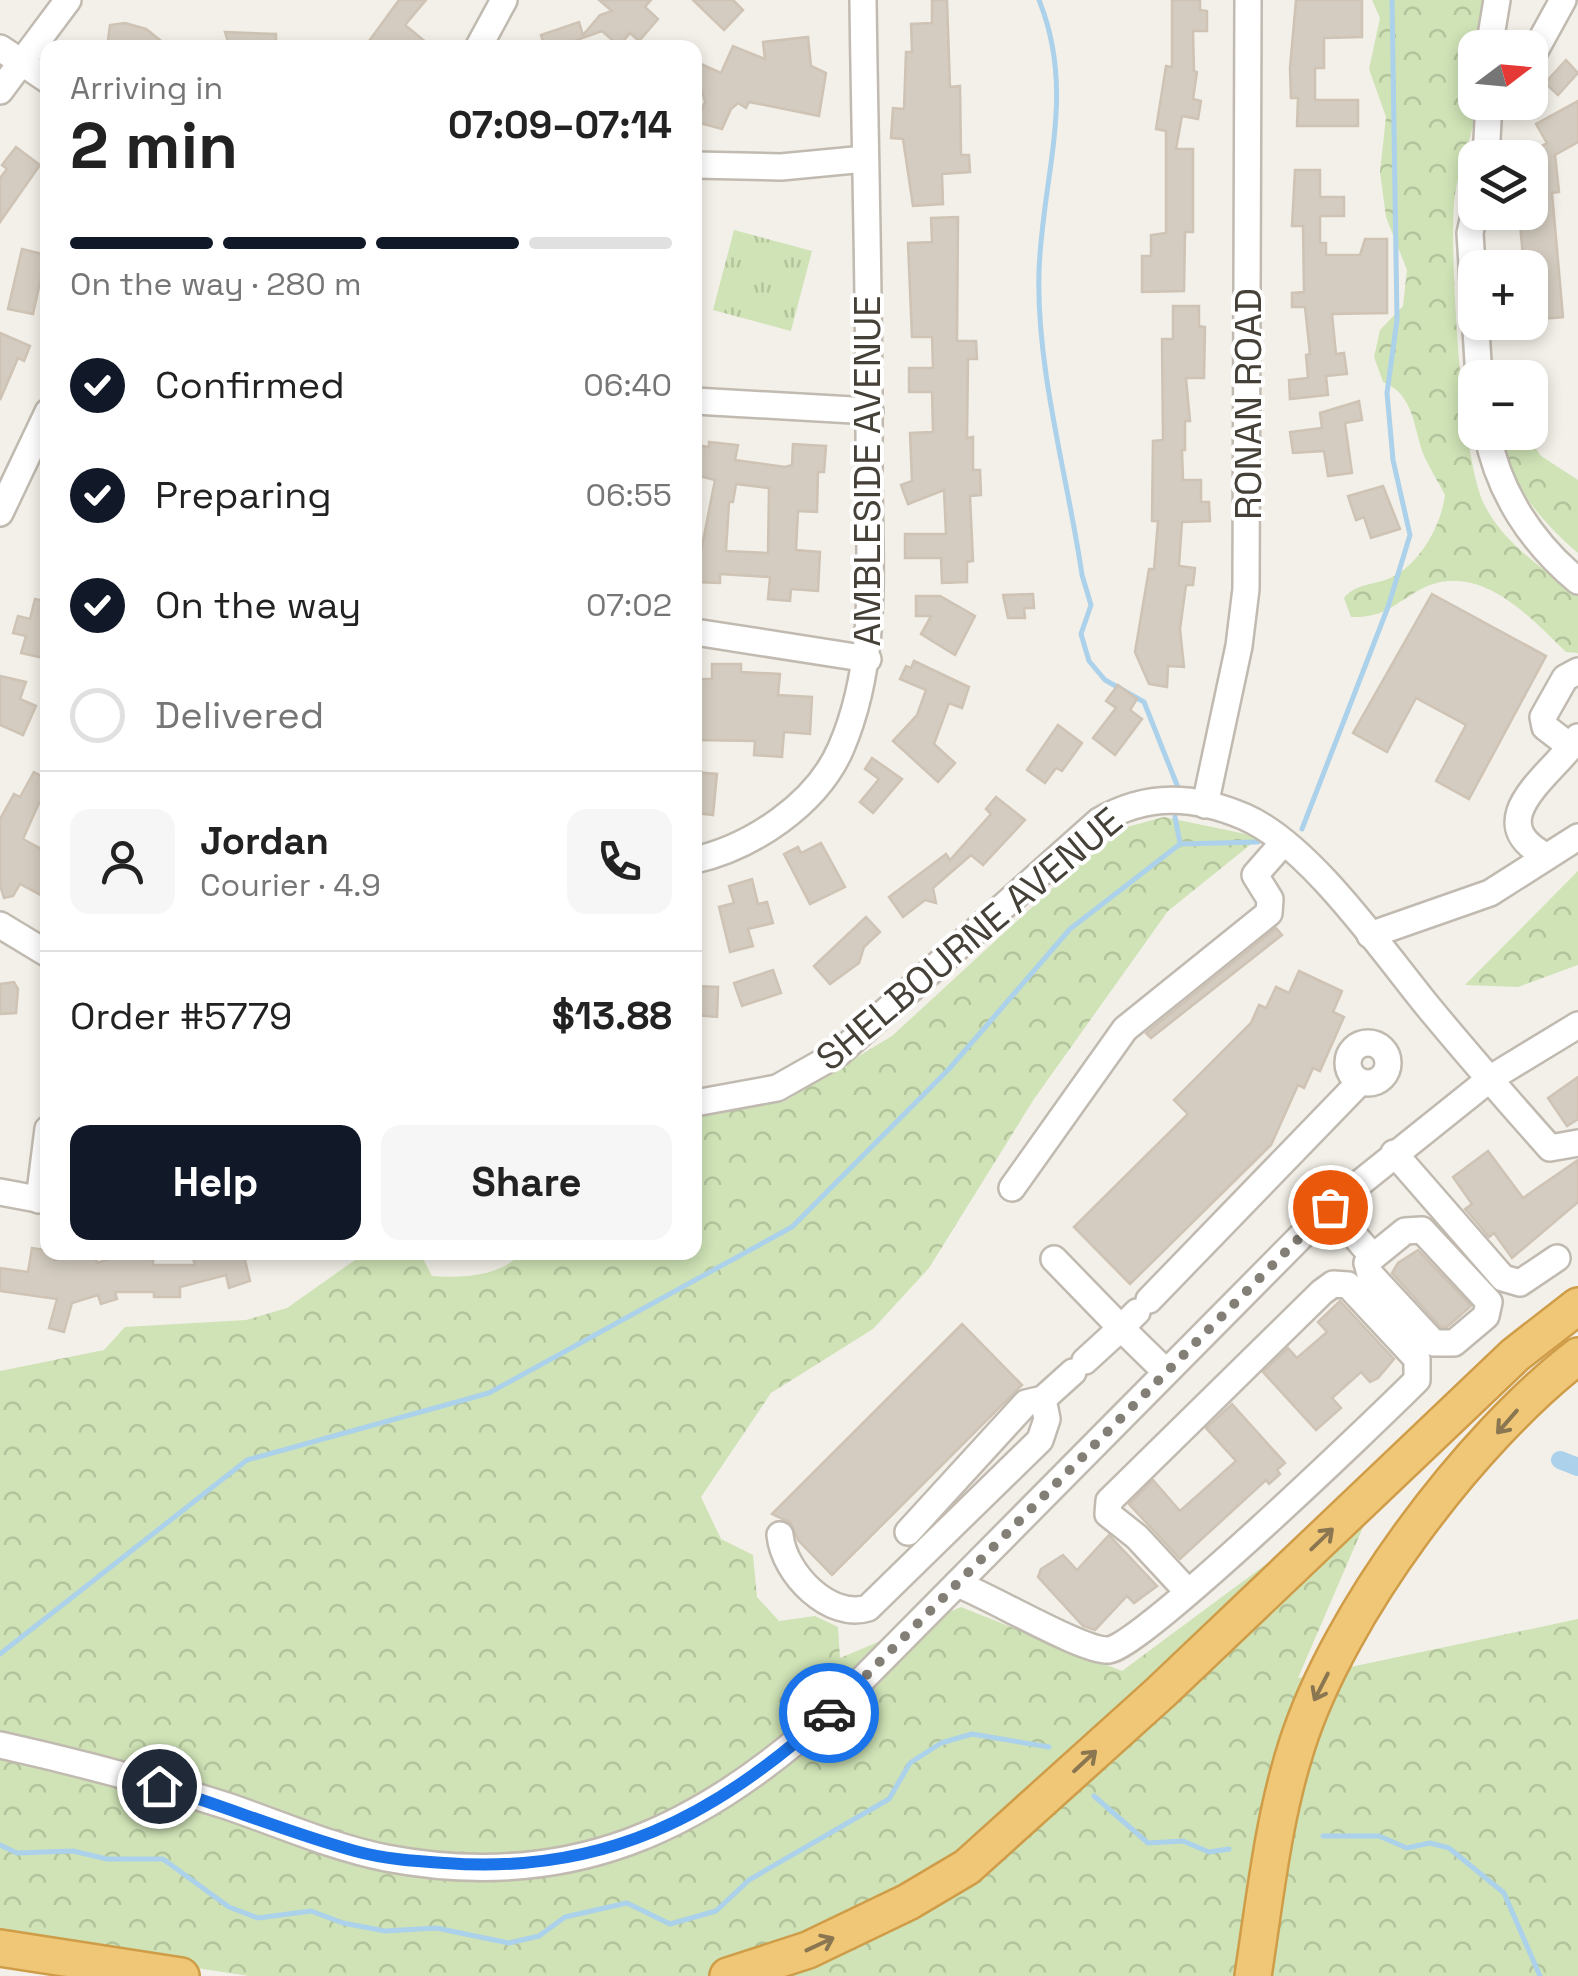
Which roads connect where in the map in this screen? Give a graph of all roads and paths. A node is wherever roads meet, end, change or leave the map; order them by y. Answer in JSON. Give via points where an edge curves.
{"nodes":[{"id":1,"x":68,"y":0,"type":"edge"},
{"id":2,"x":504,"y":0,"type":"edge"},
{"id":3,"x":863,"y":0,"type":"edge"},
{"id":4,"x":1248,"y":0,"type":"edge"},
{"id":5,"x":1497,"y":0,"type":"edge"},
{"id":6,"x":1563,"y":0,"type":"edge"},
{"id":7,"x":1492,"y":30,"type":"edge"},
{"id":8,"x":1546,"y":30,"type":"edge"},
{"id":9,"x":482,"y":40,"type":"edge"},
{"id":10,"x":0,"y":48,"type":"edge"},
{"id":11,"x":23,"y":61,"type":"junction"},
{"id":12,"x":40,"y":74,"type":"edge"},
{"id":13,"x":0,"y":90,"type":"edge"},
{"id":14,"x":865,"y":159,"type":"junction"},
{"id":15,"x":702,"y":165,"type":"edge"},
{"id":16,"x":1474,"y":230,"type":"edge"},
{"id":17,"x":1478,"y":360,"type":"edge"},
{"id":18,"x":702,"y":401,"type":"edge"},
{"id":19,"x":870,"y":412,"type":"junction"},
{"id":20,"x":40,"y":429,"type":"edge"},
{"id":21,"x":1492,"y":450,"type":"edge"},
{"id":22,"x":0,"y":513,"type":"edge"},
{"id":23,"x":1578,"y":581,"type":"edge"},
{"id":24,"x":702,"y":633,"type":"edge"},
{"id":25,"x":868,"y":659,"type":"junction"},
{"id":26,"x":1578,"y":671,"type":"edge"},
{"id":27,"x":1575,"y":742,"type":"edge"},
{"id":28,"x":1205,"y":806,"type":"junction"},
{"id":29,"x":1578,"y":837,"type":"edge"},
{"id":30,"x":1283,"y":842,"type":"junction"},
{"id":31,"x":1546,"y":856,"type":"junction"},
{"id":32,"x":702,"y":857,"type":"edge"},
{"id":33,"x":0,"y":924,"type":"edge"},
{"id":34,"x":1370,"y":935,"type":"junction"},
{"id":35,"x":40,"y":949,"type":"edge"},
{"id":36,"x":1578,"y":1025,"type":"edge"},
{"id":37,"x":1491,"y":1078,"type":"junction"},
{"id":38,"x":1360,"y":1082,"type":"dead end"},
{"id":39,"x":702,"y":1102,"type":"edge"},
{"id":40,"x":1578,"y":1143,"type":"edge"},
{"id":41,"x":1394,"y":1153,"type":"junction"},
{"id":42,"x":1012,"y":1188,"type":"dead end"},
{"id":43,"x":0,"y":1192,"type":"edge"},
{"id":44,"x":40,"y":1199,"type":"edge"},
{"id":45,"x":1330,"y":1207,"type":"junction"},
{"id":46,"x":1373,"y":1257,"type":"junction"},
{"id":47,"x":1557,"y":1258,"type":"dead end"},
{"id":48,"x":1054,"y":1259,"type":"dead end"},
{"id":49,"x":1578,"y":1306,"type":"edge"},
{"id":50,"x":1136,"y":1313,"type":"junction"},
{"id":51,"x":1578,"y":1356,"type":"edge"},
{"id":52,"x":1166,"y":1372,"type":"junction"},
{"id":53,"x":1043,"y":1399,"type":"junction"},
{"id":54,"x":908,"y":1532,"type":"dead end"},
{"id":55,"x":780,"y":1536,"type":"dead end"},
{"id":56,"x":956,"y":1584,"type":"junction"},
{"id":57,"x":1188,"y":1592,"type":"junction"},
{"id":58,"x":0,"y":1745,"type":"edge"},
{"id":59,"x":0,"y":1948,"type":"edge"},
{"id":60,"x":0,"y":1972,"type":"edge"},
{"id":61,"x":26,"y":1976,"type":"edge"},
{"id":62,"x":181,"y":1976,"type":"edge"},
{"id":63,"x":728,"y":1976,"type":"edge"},
{"id":64,"x":1253,"y":1976,"type":"edge"}],
"edges":[{"from":1,"to":11,"type":"street"},
{"from":2,"to":9,"type":"street"},
{"from":3,"to":14,"type":"street","name":"AMBLESIDE AVENUE"},
{"from":4,"to":28,"type":"street","name":"RONAN ROAD","via":[[1246,589]]},
{"from":5,"to":7,"type":"street"},
{"from":6,"to":8,"type":"street"},
{"from":10,"to":11,"type":"street"},
{"from":11,"to":12,"type":"street"},
{"from":11,"to":13,"type":"street"},
{"from":14,"to":15,"type":"street"},
{"from":14,"to":19,"type":"street","name":"AMBLESIDE AVENUE"},
{"from":16,"to":17,"type":"street"},
{"from":18,"to":19,"type":"street"},
{"from":19,"to":25,"type":"street","name":"AMBLESIDE AVENUE"},
{"from":20,"to":22,"type":"street"},
{"from":21,"to":23,"type":"street","via":[[1523,522]]},
{"from":24,"to":25,"type":"street"},
{"from":25,"to":32,"type":"street","name":"AMBLESIDE AVENUE","via":[[840,751],[820,781],[758,835]]},
{"from":26,"to":27,"type":"street","via":[[1565,678],[1542,720]]},
{"from":27,"to":31,"type":"street","via":[[1519,808],[1524,838]]},
{"from":28,"to":30,"type":"street","name":"SHELBOURNE AVENUE","via":[[1246,818]]},
{"from":28,"to":39,"type":"street","name":"SHELBOURNE AVENUE","via":[[1160,798],[1099,821],[839,1053],[776,1088]]},
{"from":29,"to":31,"type":"street"},
{"from":30,"to":34,"type":"street","name":"SHELBOURNE AVENUE"},
{"from":30,"to":42,"type":"street","via":[[1255,875],[1270,899],[1269,913],[1125,1029]]},
{"from":31,"to":34,"type":"street","via":[[1490,894]]},
{"from":33,"to":35,"type":"street"},
{"from":34,"to":37,"type":"street","name":"SHELBOURNE AVENUE"},
{"from":36,"to":37,"type":"street"},
{"from":37,"to":40,"type":"street","name":"SHELBOURNE AVENUE","via":[[1550,1148]]},
{"from":37,"to":41,"type":"street"},
{"from":38,"to":50,"type":"street"},
{"from":41,"to":45,"type":"street"},
{"from":41,"to":47,"type":"street","via":[[1503,1278],[1520,1283]]},
{"from":43,"to":44,"type":"street"},
{"from":45,"to":46,"type":"street"},
{"from":45,"to":52,"type":"street"},
{"from":46,"to":46,"type":"street","via":[[1405,1231],[1422,1230],[1488,1302],[1486,1316],[1454,1343],[1434,1344],[1370,1274]]},
{"from":48,"to":50,"type":"street"},
{"from":63,"to":49,"type":"highway","one_way":true,"via":[[808,1950],[967,1867],[1162,1692],[1515,1355]]},
{"from":50,"to":52,"type":"street"},
{"from":50,"to":53,"type":"street"},
{"from":51,"to":64,"type":"highway","one_way":true,"via":[[1535,1389],[1438,1497],[1334,1662],[1290,1774]]},
{"from":52,"to":56,"type":"street"},
{"from":53,"to":54,"type":"street","via":[[1026,1404]]},
{"from":53,"to":55,"type":"street","via":[[1047,1419],[1040,1440],[868,1608],[840,1612],[826,1604],[790,1564]]},
{"from":56,"to":57,"type":"street","via":[[1106,1650],[1138,1637]]},
{"from":56,"to":58,"type":"street","via":[[772,1766],[645,1837],[557,1862],[476,1866],[390,1858],[92,1766]]},
{"from":57,"to":57,"type":"street","via":[[1417,1380],[1417,1359],[1348,1284],[1322,1292],[1108,1501],[1114,1523],[1137,1537]]},
{"from":59,"to":62,"type":"highway"},
{"from":60,"to":61,"type":"highway"}]}
